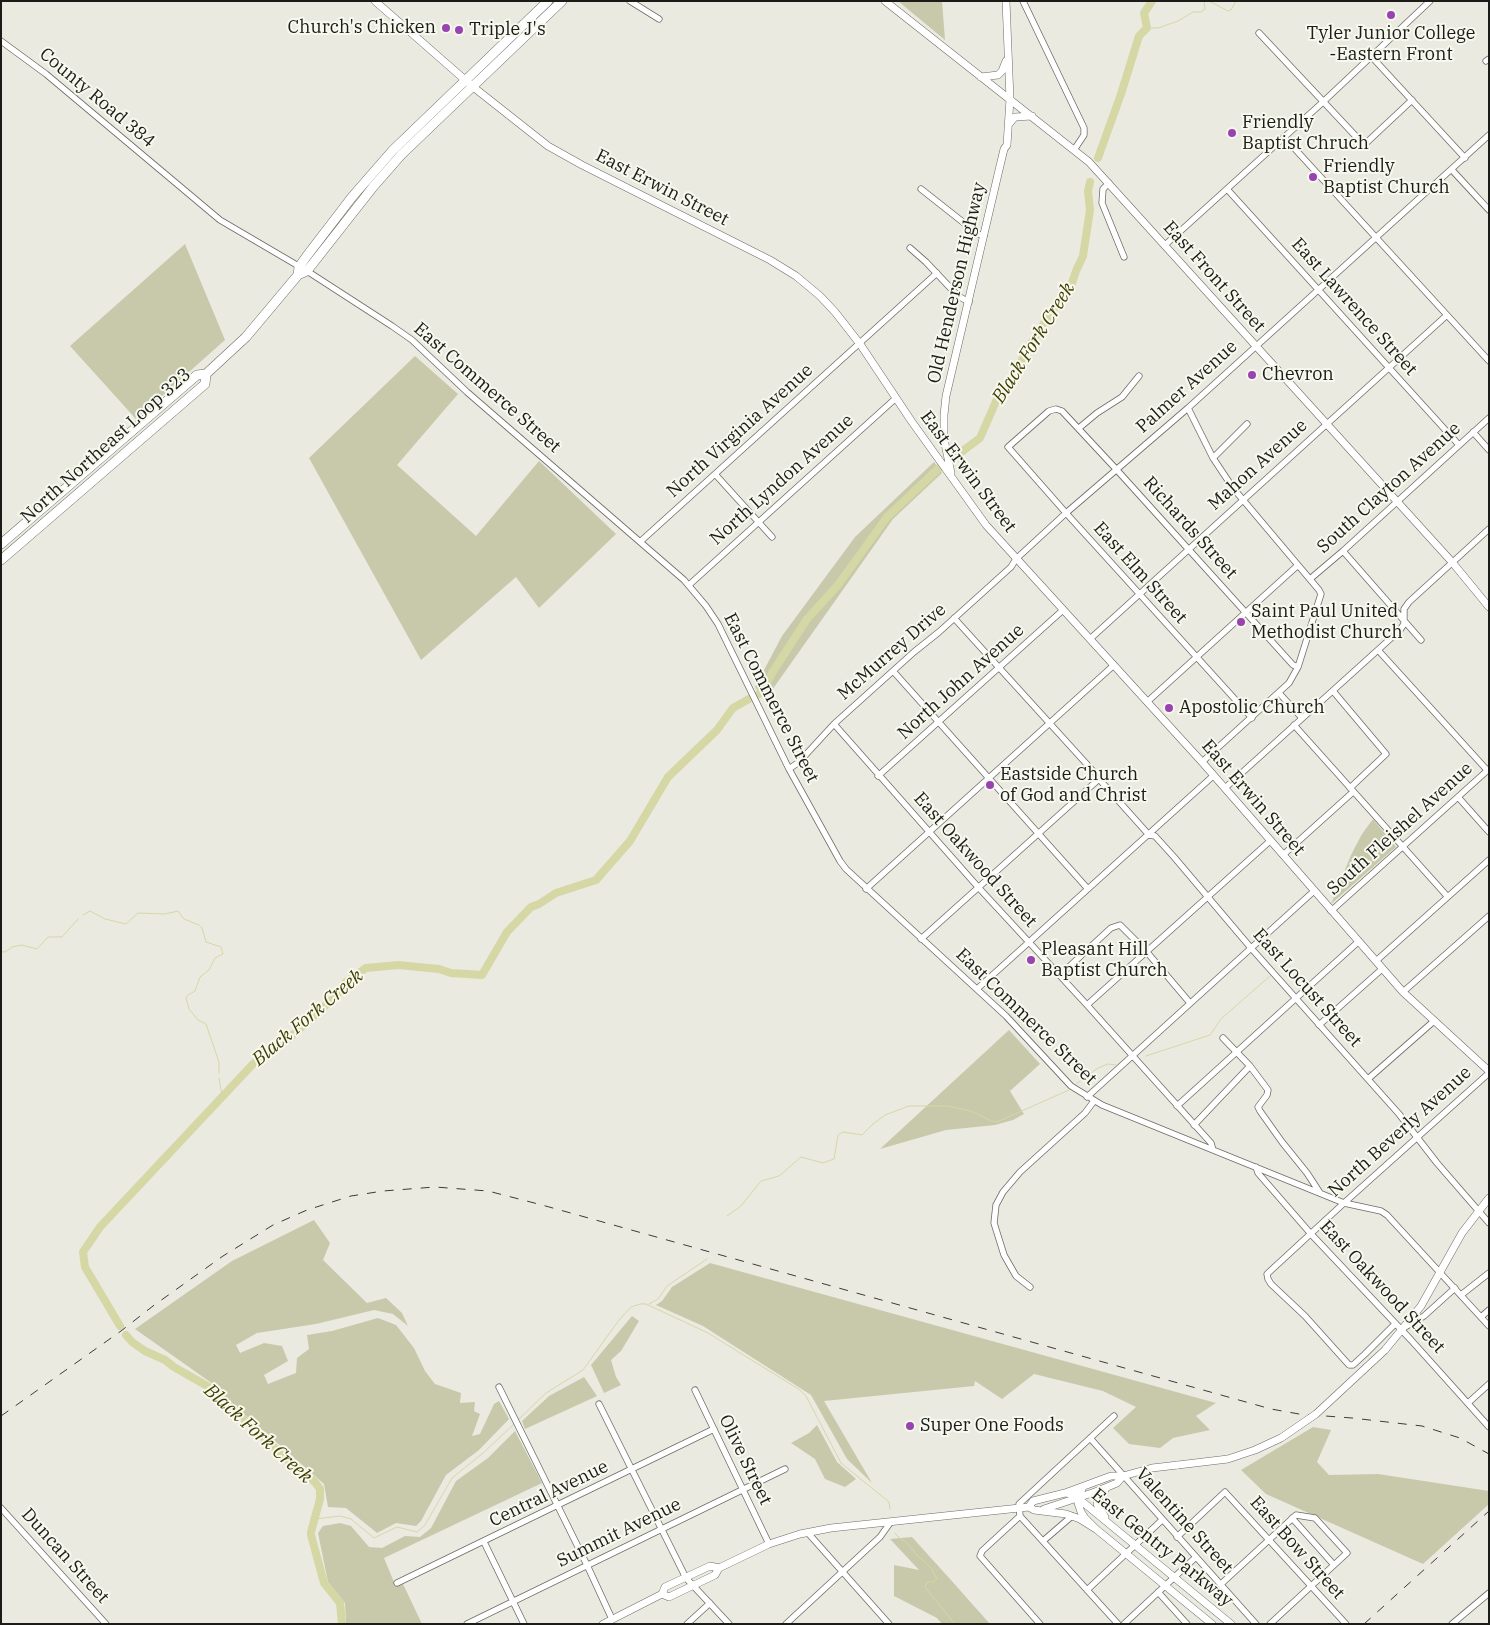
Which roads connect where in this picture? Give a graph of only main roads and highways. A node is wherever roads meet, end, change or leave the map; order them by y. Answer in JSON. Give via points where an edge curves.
{"nodes":[{"id":1,"x":548,"y":1,"type":"edge"},
{"id":2,"x":562,"y":1,"type":"edge"},
{"id":3,"x":885,"y":1,"type":"edge"},
{"id":4,"x":1006,"y":1,"type":"edge"},
{"id":5,"x":376,"y":2,"type":"edge"},
{"id":6,"x":1008,"y":43,"type":"junction"},
{"id":7,"x":1006,"y":61,"type":"junction"},
{"id":8,"x":981,"y":76,"type":"junction"},
{"id":9,"x":468,"y":83,"type":"junction"},
{"id":10,"x":1007,"y":97,"type":"junction"},
{"id":11,"x":1032,"y":116,"type":"junction"},
{"id":12,"x":1009,"y":127,"type":"junction"},
{"id":13,"x":1004,"y":149,"type":"junction"},
{"id":14,"x":298,"y":271,"type":"junction"},
{"id":15,"x":206,"y":374,"type":"junction"},
{"id":16,"x":944,"y":439,"type":"junction"},
{"id":17,"x":930,"y":446,"type":"junction"},
{"id":18,"x":99,"y":460,"type":"junction"},
{"id":19,"x":107,"y":469,"type":"junction"},
{"id":20,"x":955,"y":483,"type":"junction"},
{"id":21,"x":1,"y":544,"type":"edge"},
{"id":22,"x":1,"y":560,"type":"edge"},
{"id":23,"x":1489,"y":607,"type":"edge"},
{"id":24,"x":1489,"y":1072,"type":"edge"},
{"id":25,"x":1489,"y":1198,"type":"edge"},
{"id":26,"x":1123,"y":1476,"type":"junction"},
{"id":27,"x":1109,"y":1486,"type":"junction"},
{"id":28,"x":1083,"y":1487,"type":"junction"},
{"id":29,"x":1065,"y":1493,"type":"junction"},
{"id":30,"x":1079,"y":1498,"type":"junction"},
{"id":31,"x":1029,"y":1507,"type":"junction"},
{"id":32,"x":1039,"y":1510,"type":"junction"},
{"id":33,"x":1111,"y":1525,"type":"junction"},
{"id":34,"x":1096,"y":1529,"type":"junction"},
{"id":35,"x":718,"y":1568,"type":"junction"},
{"id":36,"x":662,"y":1594,"type":"junction"},
{"id":37,"x":603,"y":1624,"type":"edge"},
{"id":38,"x":1212,"y":1624,"type":"edge"},
{"id":39,"x":1231,"y":1624,"type":"edge"}],
"edges":[{"from":1,"to":9,"type":"highway"},
{"from":2,"to":9,"type":"highway"},
{"from":3,"to":8,"type":"main road","name":"East Front Street"},
{"from":4,"to":6,"type":"main road","name":"Old Henderson Highway"},
{"from":5,"to":9,"type":"main road","name":"East Erwin Street"},
{"from":6,"to":7,"type":"main road","name":"Old Henderson Highway"},
{"from":6,"to":10,"type":"main road","name":"Old Henderson Highway"},
{"from":7,"to":8,"type":"main road","via":[[998,75]]},
{"from":7,"to":10,"type":"main road","name":"Old Henderson Highway"},
{"from":8,"to":10,"type":"main road","name":"East Front Street"},
{"from":9,"to":14,"type":"highway","name":"North Northeast Loop 323","via":[[389,154],[347,203]]},
{"from":9,"to":14,"type":"highway","name":"North Northeast Loop 323","via":[[391,166],[307,271]]},
{"from":9,"to":17,"type":"main road","name":"East Erwin Street","via":[[560,153],[791,273],[828,304],[860,344]]},
{"from":10,"to":11,"type":"main road","name":"East Front Street"},
{"from":10,"to":12,"type":"main road","name":"Old Henderson Highway"},
{"from":10,"to":13,"type":"main road","name":"Old Henderson Highway"},
{"from":11,"to":12,"type":"main road","via":[[1016,116]]},
{"from":11,"to":23,"type":"main road","name":"East Front Street","via":[[1109,183]]},
{"from":12,"to":13,"type":"main road","name":"Old Henderson Highway"},
{"from":13,"to":16,"type":"main road","name":"Old Henderson Highway","via":[[946,396]]},
{"from":14,"to":15,"type":"highway","name":"North Northeast Loop 323","via":[[251,332]]},
{"from":15,"to":18,"type":"highway","name":"North Northeast Loop 323","via":[[196,375]]},
{"from":15,"to":19,"type":"highway","name":"North Northeast Loop 323","via":[[205,384]]},
{"from":16,"to":17,"type":"main road","via":[[939,446]]},
{"from":16,"to":20,"type":"main road","name":"Old Henderson Highway"},
{"from":17,"to":20,"type":"main road","name":"East Erwin Street"},
{"from":18,"to":19,"type":"highway"},
{"from":18,"to":21,"type":"highway","name":"North Northeast Loop 323"},
{"from":19,"to":22,"type":"highway","name":"North Northeast Loop 323"},
{"from":20,"to":24,"type":"main road","name":"East Erwin Street","via":[[1016,559],[1202,762],[1382,969]]},
{"from":25,"to":26,"type":"main road","name":"East Gentry Parkway","bridge":true,"via":[[1462,1233],[1421,1306],[1404,1328],[1316,1414],[1281,1438],[1255,1450],[1228,1458],[1152,1468]]},
{"from":26,"to":27,"type":"main road"},
{"from":26,"to":28,"type":"main road","name":"East Gentry Parkway","via":[[1111,1476]]},
{"from":27,"to":30,"type":"main road"},
{"from":27,"to":33,"type":"main road","via":[[1100,1494],[1098,1504]]},
{"from":28,"to":29,"type":"main road","name":"East Gentry Parkway"},
{"from":28,"to":30,"type":"main road"},
{"from":29,"to":30,"type":"main road"},
{"from":29,"to":31,"type":"main road","name":"East Gentry Parkway","via":[[1034,1501]]},
{"from":30,"to":32,"type":"main road"},
{"from":30,"to":33,"type":"main road","name":"East Gentry Parkway"},
{"from":30,"to":34,"type":"main road","name":"East Gentry Parkway","via":[[1081,1512]]},
{"from":31,"to":32,"type":"main road","name":"East Gentry Parkway"},
{"from":31,"to":35,"type":"main road","name":"East Gentry Parkway","via":[[808,1533],[769,1544]]},
{"from":32,"to":34,"type":"main road","name":"East Gentry Parkway","via":[[1072,1516]]},
{"from":33,"to":39,"type":"main road","name":"East Gentry Parkway"},
{"from":34,"to":38,"type":"main road","name":"East Gentry Parkway"},
{"from":35,"to":36,"type":"main road","name":"East Gentry Parkway","via":[[715,1575],[694,1585],[669,1596]]},
{"from":35,"to":36,"type":"main road","name":"East Gentry Parkway","via":[[710,1566],[665,1587]]},
{"from":36,"to":37,"type":"main road","name":"East Gentry Parkway"}]}
